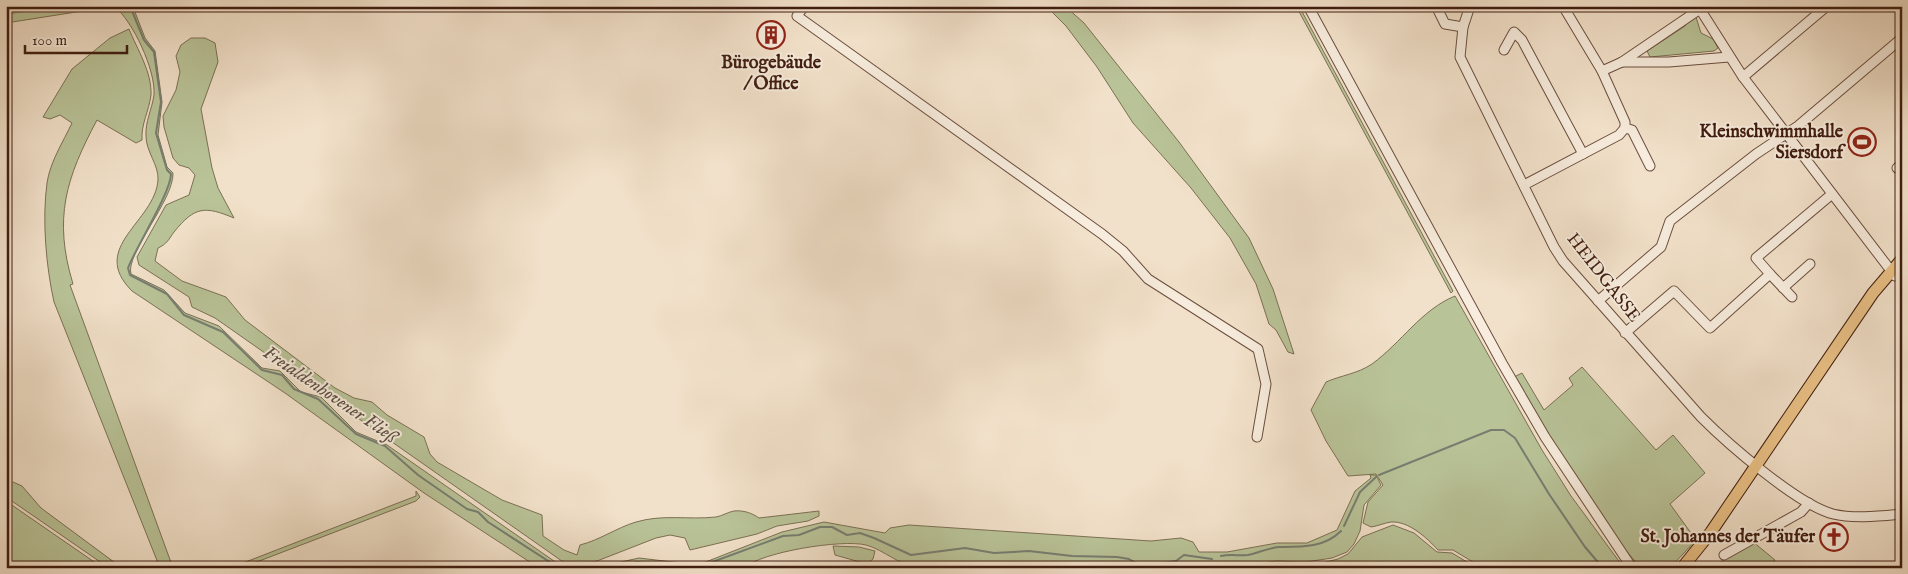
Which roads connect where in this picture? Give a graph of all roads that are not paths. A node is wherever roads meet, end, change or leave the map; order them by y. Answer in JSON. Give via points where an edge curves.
{"nodes":[{"id":1,"x":804,"y":6,"type":"edge"},
{"id":2,"x":1308,"y":6,"type":"edge"},
{"id":3,"x":1436,"y":6,"type":"edge"},
{"id":4,"x":1470,"y":6,"type":"edge"},
{"id":5,"x":1562,"y":6,"type":"edge"},
{"id":6,"x":1827,"y":6,"type":"edge"},
{"id":7,"x":1700,"y":7,"type":"edge"},
{"id":8,"x":1463,"y":28,"type":"junction"},
{"id":9,"x":1902,"y":38,"type":"edge"},
{"id":10,"x":1504,"y":50,"type":"dead end"},
{"id":11,"x":1729,"y":58,"type":"junction"},
{"id":12,"x":1622,"y":62,"type":"junction"},
{"id":13,"x":1602,"y":71,"type":"junction"},
{"id":14,"x":1743,"y":77,"type":"junction"},
{"id":15,"x":1625,"y":128,"type":"junction"},
{"id":16,"x":1786,"y":134,"type":"junction"},
{"id":17,"x":1583,"y":154,"type":"junction"},
{"id":18,"x":1650,"y":166,"type":"dead end"},
{"id":19,"x":1524,"y":185,"type":"junction"},
{"id":20,"x":1832,"y":194,"type":"junction"},
{"id":21,"x":1902,"y":259,"type":"edge"},
{"id":22,"x":1810,"y":264,"type":"dead end"},
{"id":23,"x":1896,"y":272,"type":"edge"},
{"id":24,"x":1770,"y":274,"type":"junction"},
{"id":25,"x":1784,"y":288,"type":"junction"},
{"id":26,"x":1792,"y":297,"type":"dead end"},
{"id":27,"x":1598,"y":301,"type":"junction"},
{"id":28,"x":1625,"y":333,"type":"junction"},
{"id":29,"x":1257,"y":437,"type":"dead end"},
{"id":30,"x":1757,"y":465,"type":"junction"},
{"id":31,"x":1808,"y":503,"type":"junction"},
{"id":32,"x":1902,"y":514,"type":"edge"},
{"id":33,"x":1724,"y":555,"type":"dead end"},
{"id":34,"x":1690,"y":556,"type":"junction"},
{"id":35,"x":1630,"y":564,"type":"edge"},
{"id":36,"x":1636,"y":568,"type":"edge"},
{"id":37,"x":1678,"y":568,"type":"edge"},
{"id":38,"x":1682,"y":568,"type":"edge"}],
"edges":[{"from":1,"to":29,"type":"street","via":[[797,16],[1102,234],[1123,251],[1148,279],[1258,349],[1266,384]]},
{"from":2,"to":35,"type":"street","via":[[1545,437]]},
{"from":3,"to":8,"type":"street","via":[[1445,24]]},
{"from":4,"to":8,"type":"street","name":"HEIDGASSE"},
{"from":5,"to":13,"type":"street"},
{"from":6,"to":14,"type":"street"},
{"from":7,"to":11,"type":"street"},
{"from":7,"to":12,"type":"street"},
{"from":8,"to":19,"type":"street","name":"HEIDGASSE","via":[[1460,58]]},
{"from":9,"to":16,"type":"street"},
{"from":10,"to":17,"type":"street","via":[[1514,32],[1522,40]]},
{"from":11,"to":12,"type":"street"},
{"from":11,"to":14,"type":"street"},
{"from":12,"to":13,"type":"street"},
{"from":13,"to":15,"type":"street"},
{"from":14,"to":16,"type":"street"},
{"from":15,"to":17,"type":"street","via":[[1619,135]]},
{"from":15,"to":18,"type":"street","via":[[1632,130]]},
{"from":16,"to":20,"type":"street"},
{"from":16,"to":27,"type":"street","via":[[1670,221],[1661,247]]},
{"from":17,"to":19,"type":"street"},
{"from":19,"to":27,"type":"street","name":"HEIDGASSE","via":[[1554,247]]},
{"from":20,"to":23,"type":"street"},
{"from":20,"to":24,"type":"street","via":[[1754,255]]},
{"from":21,"to":23,"type":"main road"},
{"from":22,"to":25,"type":"street"},
{"from":23,"to":30,"type":"main road"},
{"from":24,"to":25,"type":"street"},
{"from":24,"to":28,"type":"street","via":[[1710,328],[1674,291]]},
{"from":25,"to":26,"type":"street"},
{"from":27,"to":28,"type":"street","name":"HEIDGASSE"},
{"from":28,"to":30,"type":"street","name":"HEIDGASSE","via":[[1701,417]]},
{"from":30,"to":31,"type":"street","name":"HEIDGASSE"},
{"from":30,"to":34,"type":"main road","via":[[1711,532]]},
{"from":31,"to":32,"type":"street","name":"HEIDGASSE","via":[[1836,515]]},
{"from":31,"to":33,"type":"street","via":[[1801,512]]},
{"from":34,"to":37,"type":"main road"},
{"from":34,"to":38,"type":"main road"},
{"from":35,"to":36,"type":"street"}]}
